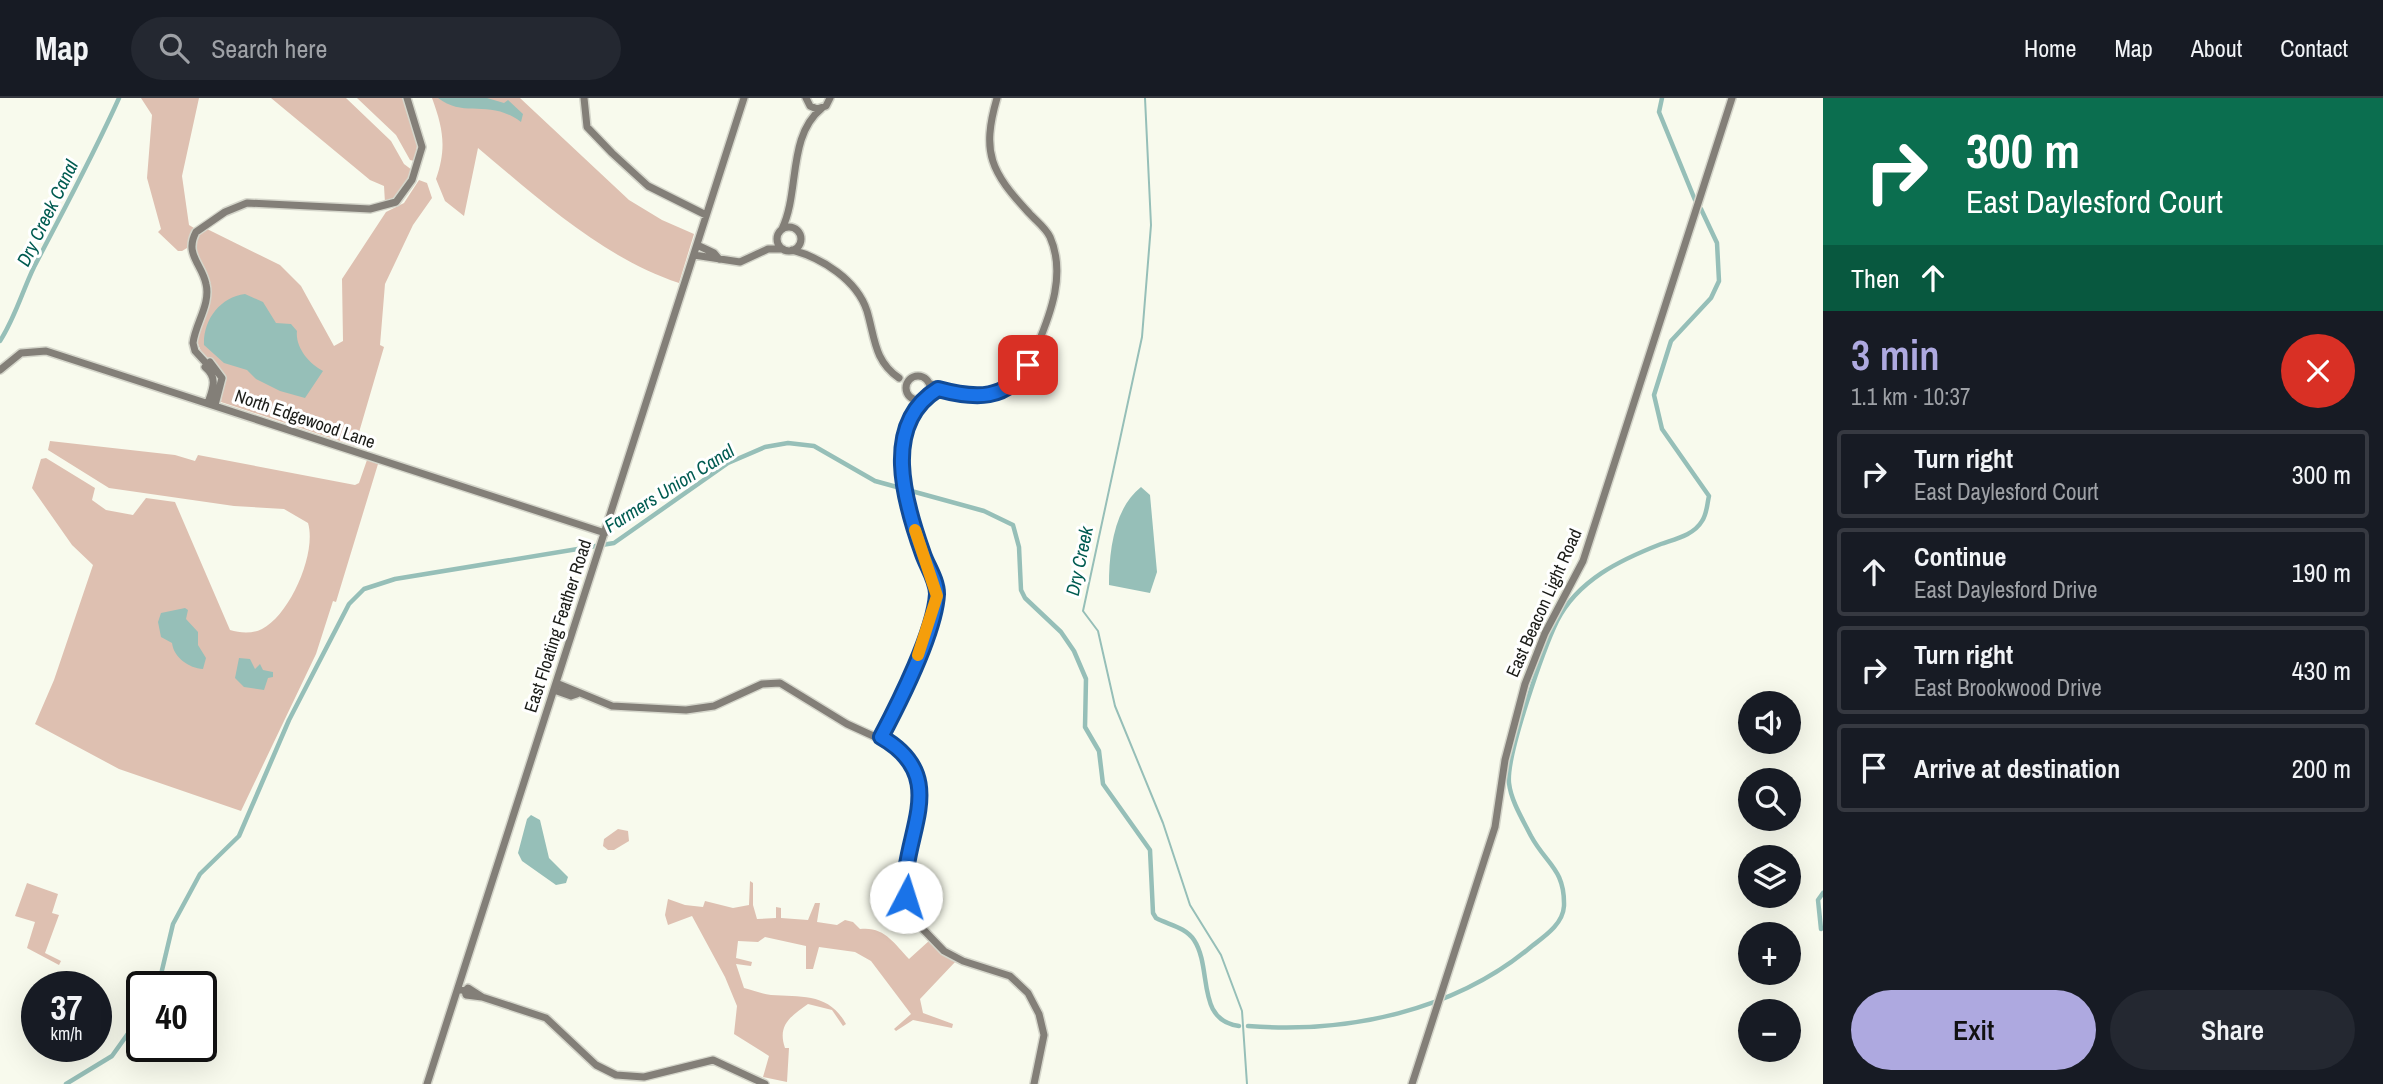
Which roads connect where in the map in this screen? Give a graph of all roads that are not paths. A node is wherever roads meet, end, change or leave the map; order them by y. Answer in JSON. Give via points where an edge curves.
{"nodes":[{"id":1,"x":407,"y":98,"type":"edge"},
{"id":2,"x":584,"y":98,"type":"edge"},
{"id":3,"x":744,"y":98,"type":"edge"},
{"id":4,"x":830,"y":98,"type":"edge"},
{"id":5,"x":997,"y":98,"type":"edge"},
{"id":6,"x":1732,"y":98,"type":"edge"},
{"id":7,"x":807,"y":101,"type":"edge"},
{"id":8,"x":822,"y":108,"type":"junction"},
{"id":9,"x":811,"y":117,"type":"junction"},
{"id":10,"x":787,"y":213,"type":"junction"},
{"id":11,"x":706,"y":215,"type":"junction"},
{"id":12,"x":794,"y":228,"type":"junction"},
{"id":13,"x":782,"y":229,"type":"junction"},
{"id":14,"x":777,"y":236,"type":"junction"},
{"id":15,"x":800,"y":241,"type":"junction"},
{"id":16,"x":697,"y":245,"type":"junction"},
{"id":17,"x":768,"y":249,"type":"junction"},
{"id":18,"x":783,"y":249,"type":"junction"},
{"id":19,"x":792,"y":250,"type":"junction"},
{"id":20,"x":805,"y":254,"type":"junction"},
{"id":21,"x":694,"y":255,"type":"junction"},
{"id":22,"x":719,"y":259,"type":"junction"},
{"id":23,"x":0,"y":370,"type":"edge"},
{"id":24,"x":911,"y":378,"type":"junction"},
{"id":25,"x":900,"y":379,"type":"junction"},
{"id":26,"x":929,"y":383,"type":"junction"},
{"id":27,"x":906,"y":388,"type":"junction"},
{"id":28,"x":938,"y":389,"type":"junction"},
{"id":29,"x":911,"y":397,"type":"junction"},
{"id":30,"x":925,"y":397,"type":"junction"},
{"id":31,"x":212,"y":404,"type":"junction"},
{"id":32,"x":916,"y":408,"type":"junction"},
{"id":33,"x":604,"y":534,"type":"junction"},
{"id":34,"x":555,"y":687,"type":"junction"},
{"id":35,"x":881,"y":737,"type":"junction"},
{"id":36,"x":461,"y":990,"type":"junction"},
{"id":37,"x":427,"y":1084,"type":"edge"},
{"id":38,"x":765,"y":1084,"type":"edge"},
{"id":39,"x":1034,"y":1084,"type":"edge"},
{"id":40,"x":1412,"y":1084,"type":"edge"}],
"edges":[{"from":1,"to":31,"type":"street","via":[[422,147],[412,180],[396,202],[370,209],[247,203],[199,228],[193,237],[192,253],[207,293],[193,344],[222,378]]},
{"from":2,"to":11,"type":"street","via":[[587,127],[612,153],[648,186]]},
{"from":3,"to":11,"type":"street","name":"East Floating Feather Road"},
{"from":4,"to":8,"type":"street"},
{"from":5,"to":28,"type":"street","via":[[988,136],[990,159],[996,173],[1051,239],[1055,297],[1028,365],[1016,382],[994,395]]},
{"from":6,"to":40,"type":"street","name":"East Beacon Light Road","via":[[1583,561],[1545,633],[1525,684],[1507,751],[1495,827]]},
{"from":7,"to":8,"type":"street"},
{"from":7,"to":9,"type":"street"},
{"from":8,"to":9,"type":"street"},
{"from":9,"to":10,"type":"street"},
{"from":10,"to":12,"type":"street"},
{"from":10,"to":13,"type":"street"},
{"from":11,"to":16,"type":"street","name":"East Floating Feather Road"},
{"from":12,"to":13,"type":"street"},
{"from":12,"to":15,"type":"street"},
{"from":13,"to":14,"type":"street"},
{"from":14,"to":17,"type":"street"},
{"from":14,"to":18,"type":"street"},
{"from":15,"to":19,"type":"street"},
{"from":15,"to":20,"type":"street"},
{"from":16,"to":21,"type":"street","name":"East Floating Feather Road"},
{"from":16,"to":22,"type":"street"},
{"from":17,"to":18,"type":"street"},
{"from":17,"to":22,"type":"street","via":[[740,262]]},
{"from":18,"to":19,"type":"street"},
{"from":19,"to":20,"type":"street"},
{"from":20,"to":25,"type":"street","via":[[854,287],[867,310],[878,356]]},
{"from":21,"to":22,"type":"street"},
{"from":21,"to":33,"type":"street","name":"East Floating Feather Road"},
{"from":23,"to":31,"type":"street","name":"North Edgewood Lane","via":[[21,353],[46,351]]},
{"from":24,"to":25,"type":"street"},
{"from":24,"to":26,"type":"street","via":[[921,376]]},
{"from":24,"to":27,"type":"street"},
{"from":25,"to":27,"type":"street"},
{"from":26,"to":28,"type":"street"},
{"from":26,"to":30,"type":"street"},
{"from":27,"to":29,"type":"street"},
{"from":28,"to":30,"type":"street"},
{"from":29,"to":30,"type":"street"},
{"from":29,"to":32,"type":"street"},
{"from":30,"to":32,"type":"street"},
{"from":31,"to":33,"type":"street","name":"North Edgewood Lane"},
{"from":32,"to":35,"type":"street","via":[[901,450],[905,488],[936,587],[907,687]]},
{"from":33,"to":34,"type":"street","name":"East Floating Feather Road"},
{"from":34,"to":35,"type":"street","via":[[612,706],[691,710],[780,682],[847,724]]},
{"from":34,"to":36,"type":"street","name":"East Floating Feather Road"},
{"from":35,"to":39,"type":"street","via":[[908,760],[919,786],[920,809],[905,902],[917,923],[950,955],[1010,976],[1028,993],[1044,1035]]},
{"from":36,"to":37,"type":"street","name":"East Floating Feather Road"},
{"from":36,"to":38,"type":"street","via":[[546,1018],[596,1065],[616,1075],[648,1077],[713,1060]]}]}
